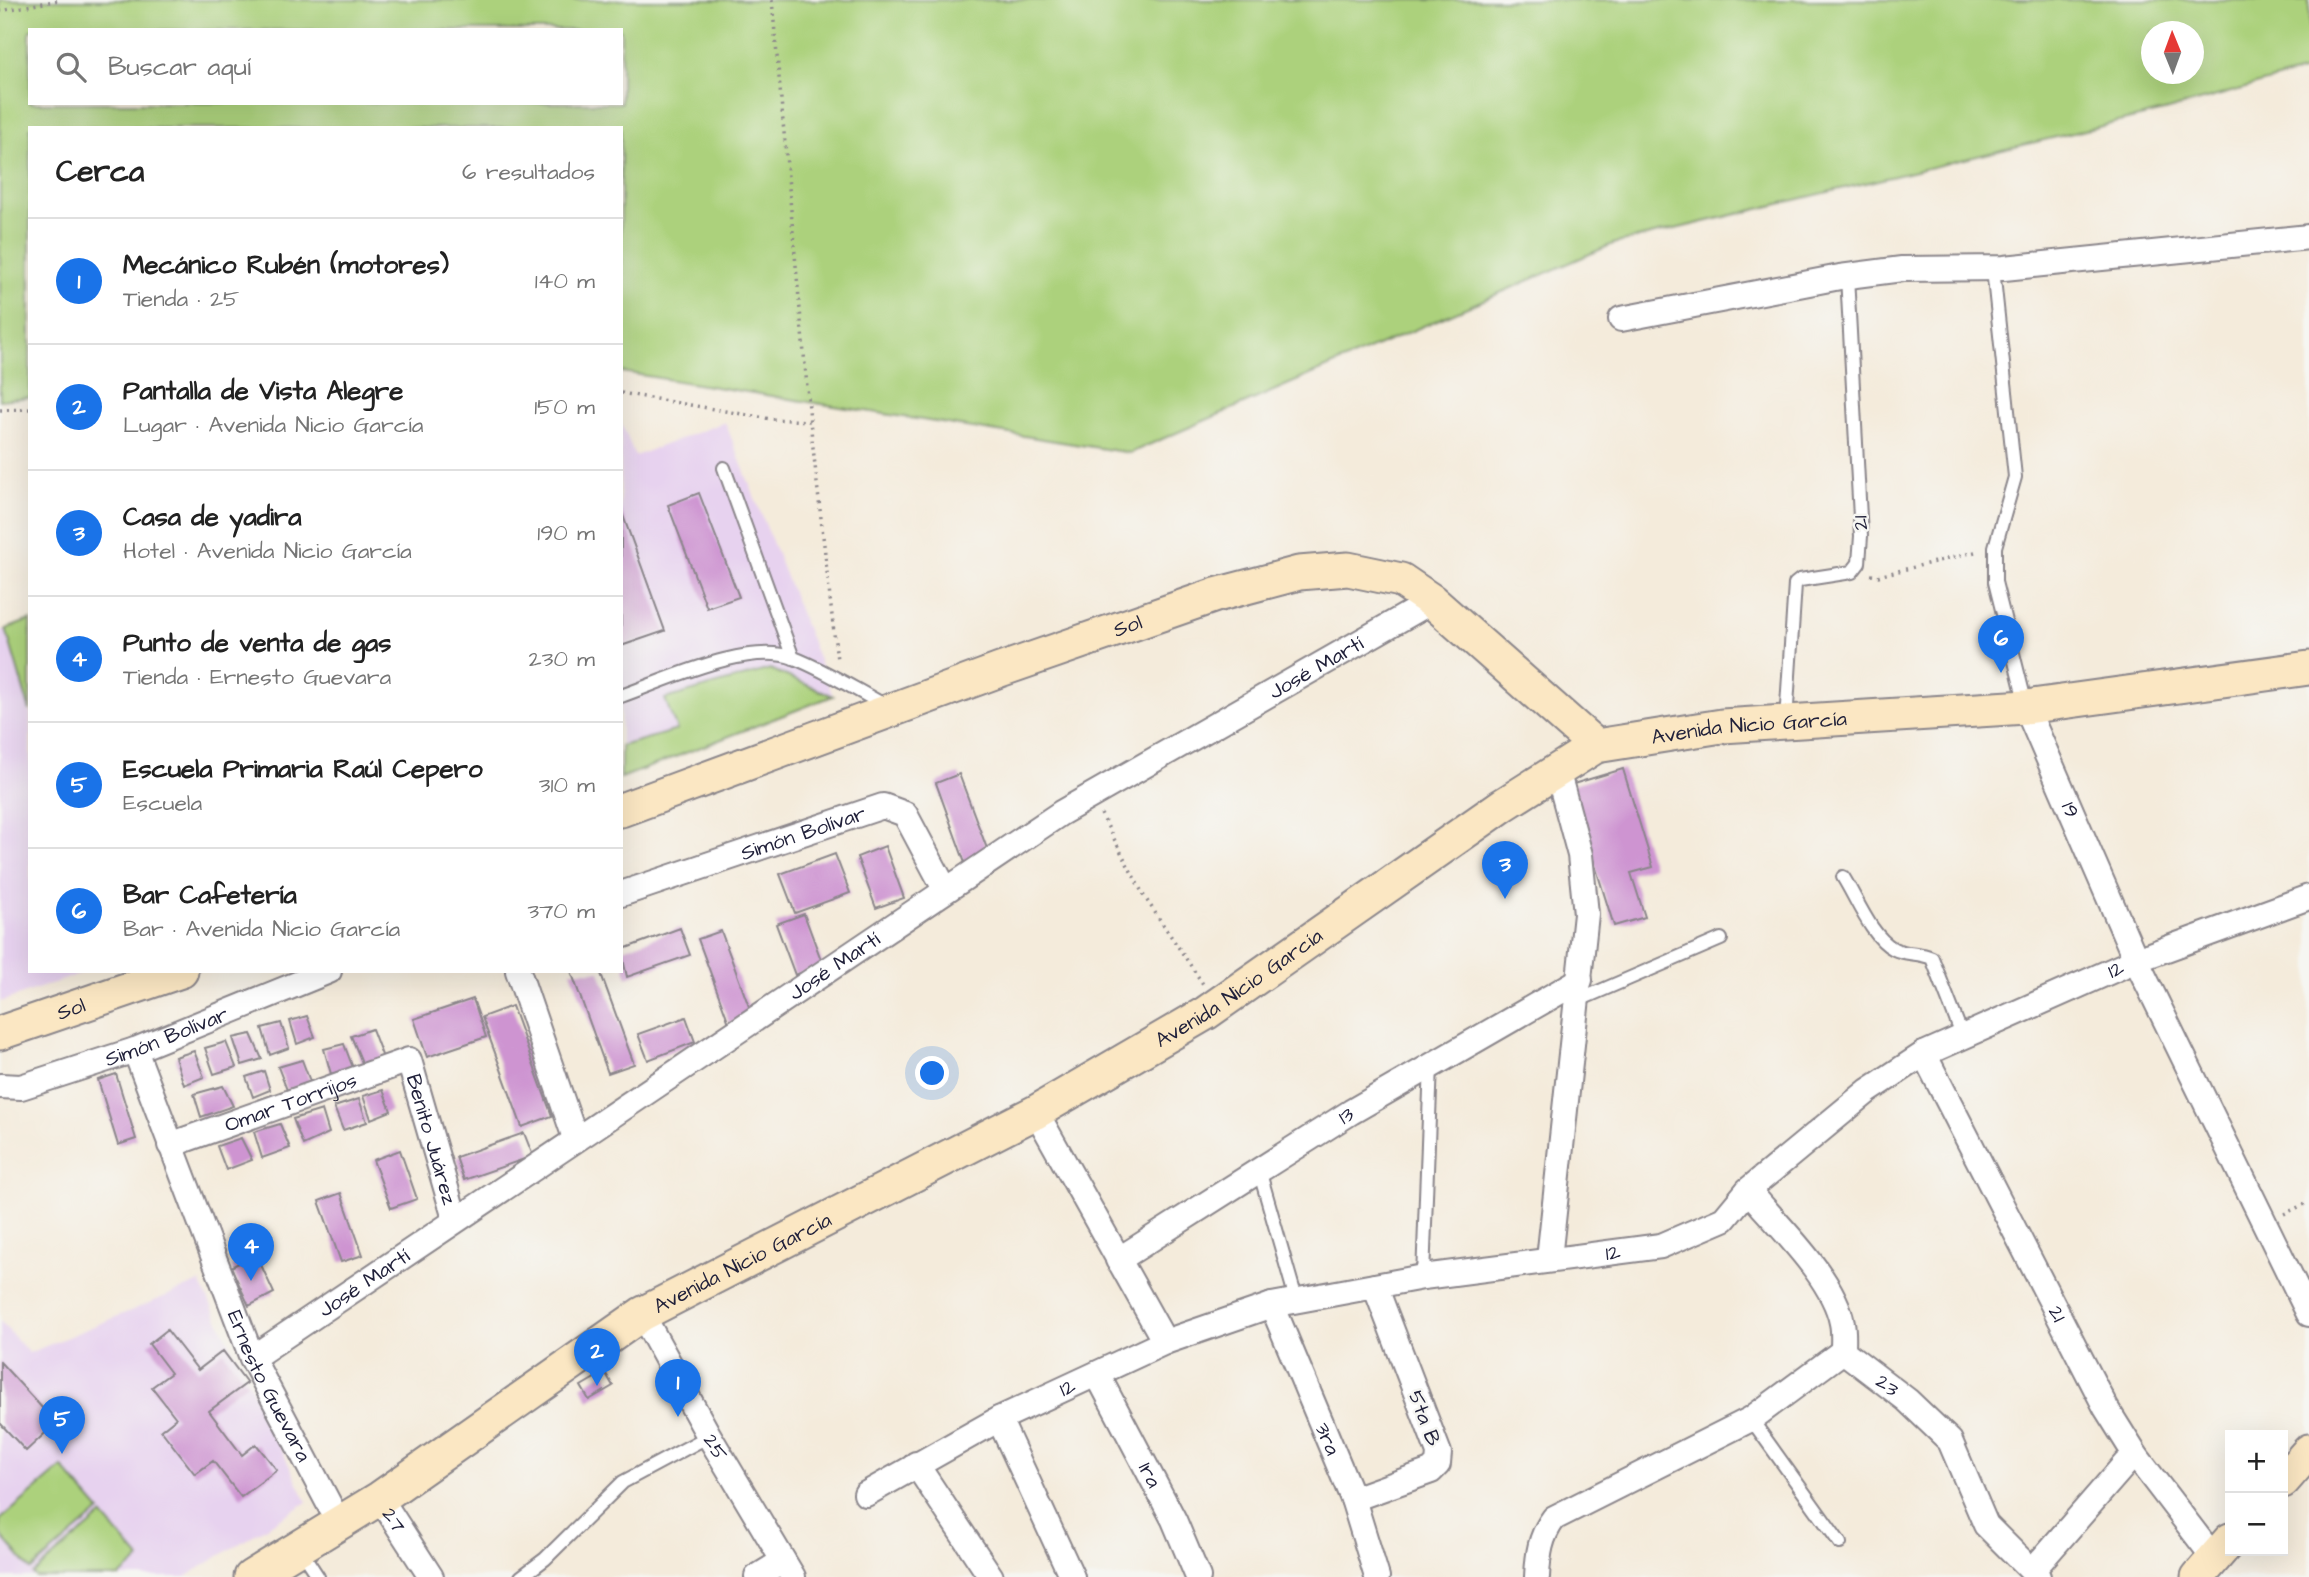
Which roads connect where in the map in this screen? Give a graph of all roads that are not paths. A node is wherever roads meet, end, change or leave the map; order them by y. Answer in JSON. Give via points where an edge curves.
{"nodes":[{"id":1,"x":2309,"y":237,"type":"edge"},
{"id":2,"x":1993,"y":268,"type":"junction"},
{"id":3,"x":1847,"y":276,"type":"junction"},
{"id":4,"x":1621,"y":319,"type":"dead end"},
{"id":5,"x":723,"y":468,"type":"dead end"},
{"id":6,"x":1432,"y":601,"type":"junction"},
{"id":7,"x":793,"y":658,"type":"junction"},
{"id":8,"x":2309,"y":668,"type":"edge"},
{"id":9,"x":623,"y":695,"type":"edge"},
{"id":10,"x":2026,"y":707,"type":"junction"},
{"id":11,"x":894,"y":710,"type":"junction"},
{"id":12,"x":1786,"y":721,"type":"junction"},
{"id":13,"x":1595,"y":746,"type":"junction"},
{"id":14,"x":1557,"y":770,"type":"junction"},
{"id":15,"x":623,"y":809,"type":"edge"},
{"id":16,"x":1843,"y":877,"type":"dead end"},
{"id":17,"x":945,"y":889,"type":"junction"},
{"id":18,"x":623,"y":893,"type":"edge"},
{"id":19,"x":2309,"y":897,"type":"edge"},
{"id":20,"x":1721,"y":939,"type":"dead end"},
{"id":21,"x":2136,"y":960,"type":"junction"},
{"id":22,"x":175,"y":973,"type":"edge"},
{"id":23,"x":324,"y":973,"type":"edge"},
{"id":24,"x":519,"y":973,"type":"edge"},
{"id":25,"x":1579,"y":990,"type":"junction"},
{"id":26,"x":0,"y":1033,"type":"edge"},
{"id":27,"x":1962,"y":1035,"type":"junction"},
{"id":28,"x":135,"y":1050,"type":"junction"},
{"id":29,"x":1924,"y":1054,"type":"junction"},
{"id":30,"x":409,"y":1060,"type":"joint"},
{"id":31,"x":1431,"y":1064,"type":"junction"},
{"id":32,"x":0,"y":1086,"type":"edge"},
{"id":33,"x":1036,"y":1112,"type":"junction"},
{"id":34,"x":575,"y":1138,"type":"junction"},
{"id":35,"x":170,"y":1145,"type":"junction"},
{"id":36,"x":1259,"y":1170,"type":"junction"},
{"id":37,"x":1748,"y":1190,"type":"junction"},
{"id":38,"x":455,"y":1219,"type":"junction"},
{"id":39,"x":1549,"y":1259,"type":"junction"},
{"id":40,"x":1118,"y":1260,"type":"junction"},
{"id":41,"x":1423,"y":1277,"type":"junction"},
{"id":42,"x":1375,"y":1286,"type":"junction"},
{"id":43,"x":1296,"y":1300,"type":"junction"},
{"id":44,"x":1272,"y":1305,"type":"junction"},
{"id":45,"x":642,"y":1314,"type":"junction"},
{"id":46,"x":2309,"y":1314,"type":"edge"},
{"id":47,"x":1165,"y":1342,"type":"junction"},
{"id":48,"x":1843,"y":1351,"type":"junction"},
{"id":49,"x":252,"y":1358,"type":"junction"},
{"id":50,"x":1097,"y":1374,"type":"junction"},
{"id":51,"x":999,"y":1419,"type":"junction"},
{"id":52,"x":1751,"y":1419,"type":"junction"},
{"id":53,"x":709,"y":1436,"type":"junction"},
{"id":54,"x":2309,"y":1451,"type":"edge"},
{"id":55,"x":2136,"y":1456,"type":"junction"},
{"id":56,"x":916,"y":1464,"type":"junction"},
{"id":57,"x":2288,"y":1474,"type":"edge"},
{"id":58,"x":866,"y":1494,"type":"dead end"},
{"id":59,"x":380,"y":1498,"type":"junction"},
{"id":60,"x":1353,"y":1499,"type":"junction"},
{"id":61,"x":339,"y":1522,"type":"junction"},
{"id":62,"x":1840,"y":1543,"type":"dead end"},
{"id":63,"x":299,"y":1547,"type":"junction"},
{"id":64,"x":2214,"y":1558,"type":"edge"},
{"id":65,"x":788,"y":1569,"type":"edge"},
{"id":66,"x":2035,"y":1574,"type":"edge"},
{"id":67,"x":251,"y":1577,"type":"edge"},
{"id":68,"x":318,"y":1577,"type":"edge"},
{"id":69,"x":431,"y":1577,"type":"edge"},
{"id":70,"x":520,"y":1577,"type":"edge"},
{"id":71,"x":757,"y":1577,"type":"edge"},
{"id":72,"x":991,"y":1577,"type":"edge"},
{"id":73,"x":1072,"y":1577,"type":"edge"},
{"id":74,"x":1198,"y":1577,"type":"edge"},
{"id":75,"x":1377,"y":1577,"type":"edge"},
{"id":76,"x":1536,"y":1577,"type":"edge"}],
"edges":[{"from":1,"to":2,"type":"street"},
{"from":2,"to":3,"type":"street","via":[[1902,269]]},
{"from":2,"to":10,"type":"lane","name":"19","via":[[2015,477],[1995,547],[1995,582]]},
{"from":3,"to":4,"type":"street"},
{"from":3,"to":12,"type":"lane","name":"21","via":[[1859,562],[1852,572],[1795,584]]},
{"from":5,"to":7,"type":"lane"},
{"from":6,"to":11,"type":"street","name":"Sol","via":[[1401,580],[1348,569],[1299,573],[1216,595]]},
{"from":6,"to":13,"type":"street","name":"Sol"},
{"from":6,"to":17,"type":"street","name":"José Martí","via":[[1091,796]]},
{"from":7,"to":9,"type":"lane","via":[[766,653],[717,663]]},
{"from":7,"to":11,"type":"lane"},
{"from":8,"to":10,"type":"street","name":"Avenida Nicio García"},
{"from":10,"to":12,"type":"street","name":"Avenida Nicio García"},
{"from":10,"to":21,"type":"street","name":"19"},
{"from":11,"to":15,"type":"street","name":"Sol"},
{"from":12,"to":13,"type":"street","name":"Avenida Nicio García"},
{"from":13,"to":14,"type":"street","name":"Avenida Nicio García"},
{"from":14,"to":25,"type":"street","via":[[1580,855],[1586,914]]},
{"from":14,"to":33,"type":"street","name":"Avenida Nicio García","via":[[1216,1005]]},
{"from":16,"to":27,"type":"lane","via":[[1883,942],[1897,951],[1931,958]]},
{"from":17,"to":18,"type":"street","name":"Simón Bolívar","via":[[905,814],[883,806]]},
{"from":17,"to":34,"type":"street","name":"José Martí"},
{"from":19,"to":21,"type":"street","name":"12"},
{"from":20,"to":25,"type":"lane"},
{"from":21,"to":27,"type":"street","name":"12"},
{"from":21,"to":46,"type":"street","name":"19"},
{"from":22,"to":26,"type":"street","name":"Sol"},
{"from":23,"to":28,"type":"street","name":"Simón Bolívar"},
{"from":24,"to":34,"type":"street"},
{"from":25,"to":31,"type":"street","name":"13"},
{"from":25,"to":39,"type":"street"},
{"from":27,"to":29,"type":"street","name":"12"},
{"from":28,"to":32,"type":"street","name":"Simón Bolívar","via":[[21,1087]]},
{"from":28,"to":35,"type":"street","name":"Ernesto Guevara"},
{"from":29,"to":37,"type":"street","name":"12","via":[[1868,1091]]},
{"from":29,"to":55,"type":"street","name":"21","via":[[2106,1408]]},
{"from":30,"to":35,"type":"street","name":"Omar Torrijos"},
{"from":30,"to":38,"type":"street","name":"Benito Juárez"},
{"from":31,"to":36,"type":"street","name":"13"},
{"from":31,"to":41,"type":"lane"},
{"from":33,"to":40,"type":"street"},
{"from":33,"to":45,"type":"street","name":"Avenida Nicio García"},
{"from":34,"to":38,"type":"street","name":"José Martí"},
{"from":35,"to":49,"type":"street","name":"Ernesto Guevara"},
{"from":36,"to":40,"type":"street","name":"13"},
{"from":36,"to":43,"type":"lane"},
{"from":37,"to":39,"type":"street","name":"12","via":[[1724,1219],[1661,1246]]},
{"from":37,"to":48,"type":"street","via":[[1815,1267],[1836,1302],[1843,1324]]},
{"from":38,"to":49,"type":"street","name":"José Martí"},
{"from":39,"to":41,"type":"street","name":"12"},
{"from":40,"to":47,"type":"street"},
{"from":41,"to":42,"type":"street","name":"12"},
{"from":42,"to":43,"type":"street","name":"12"},
{"from":42,"to":60,"type":"street","name":"5ta B","via":[[1439,1453],[1438,1464],[1431,1471]]},
{"from":43,"to":44,"type":"street","name":"12"},
{"from":44,"to":47,"type":"street","name":"12"},
{"from":44,"to":60,"type":"street","name":"3ra"},
{"from":45,"to":53,"type":"street","name":"25"},
{"from":45,"to":59,"type":"street","name":"Avenida Nicio García"},
{"from":47,"to":50,"type":"street","name":"12"},
{"from":48,"to":52,"type":"street"},
{"from":48,"to":66,"type":"street","name":"23","via":[[1907,1400],[1950,1441],[1986,1525]]},
{"from":49,"to":61,"type":"street","name":"Ernesto Guevara"},
{"from":50,"to":51,"type":"street","name":"12"},
{"from":50,"to":74,"type":"street","name":"1ra","via":[[1174,1520]]},
{"from":51,"to":56,"type":"street","name":"12"},
{"from":51,"to":73,"type":"street"},
{"from":52,"to":62,"type":"lane"},
{"from":52,"to":76,"type":"street","via":[[1554,1518],[1539,1547]]},
{"from":53,"to":65,"type":"street","name":"25"},
{"from":53,"to":70,"type":"lane","via":[[623,1482],[545,1559]]},
{"from":54,"to":57,"type":"street"},
{"from":55,"to":64,"type":"street","name":"21"},
{"from":55,"to":66,"type":"street"},
{"from":56,"to":58,"type":"street","name":"12"},
{"from":56,"to":72,"type":"street"},
{"from":59,"to":61,"type":"street","name":"Avenida Nicio García"},
{"from":59,"to":69,"type":"street","name":"27"},
{"from":60,"to":75,"type":"street","name":"3ra"},
{"from":61,"to":63,"type":"street","name":"Avenida Nicio García"},
{"from":63,"to":67,"type":"street","name":"Avenida Nicio García"},
{"from":63,"to":68,"type":"lane"},
{"from":65,"to":71,"type":"street"}]}
